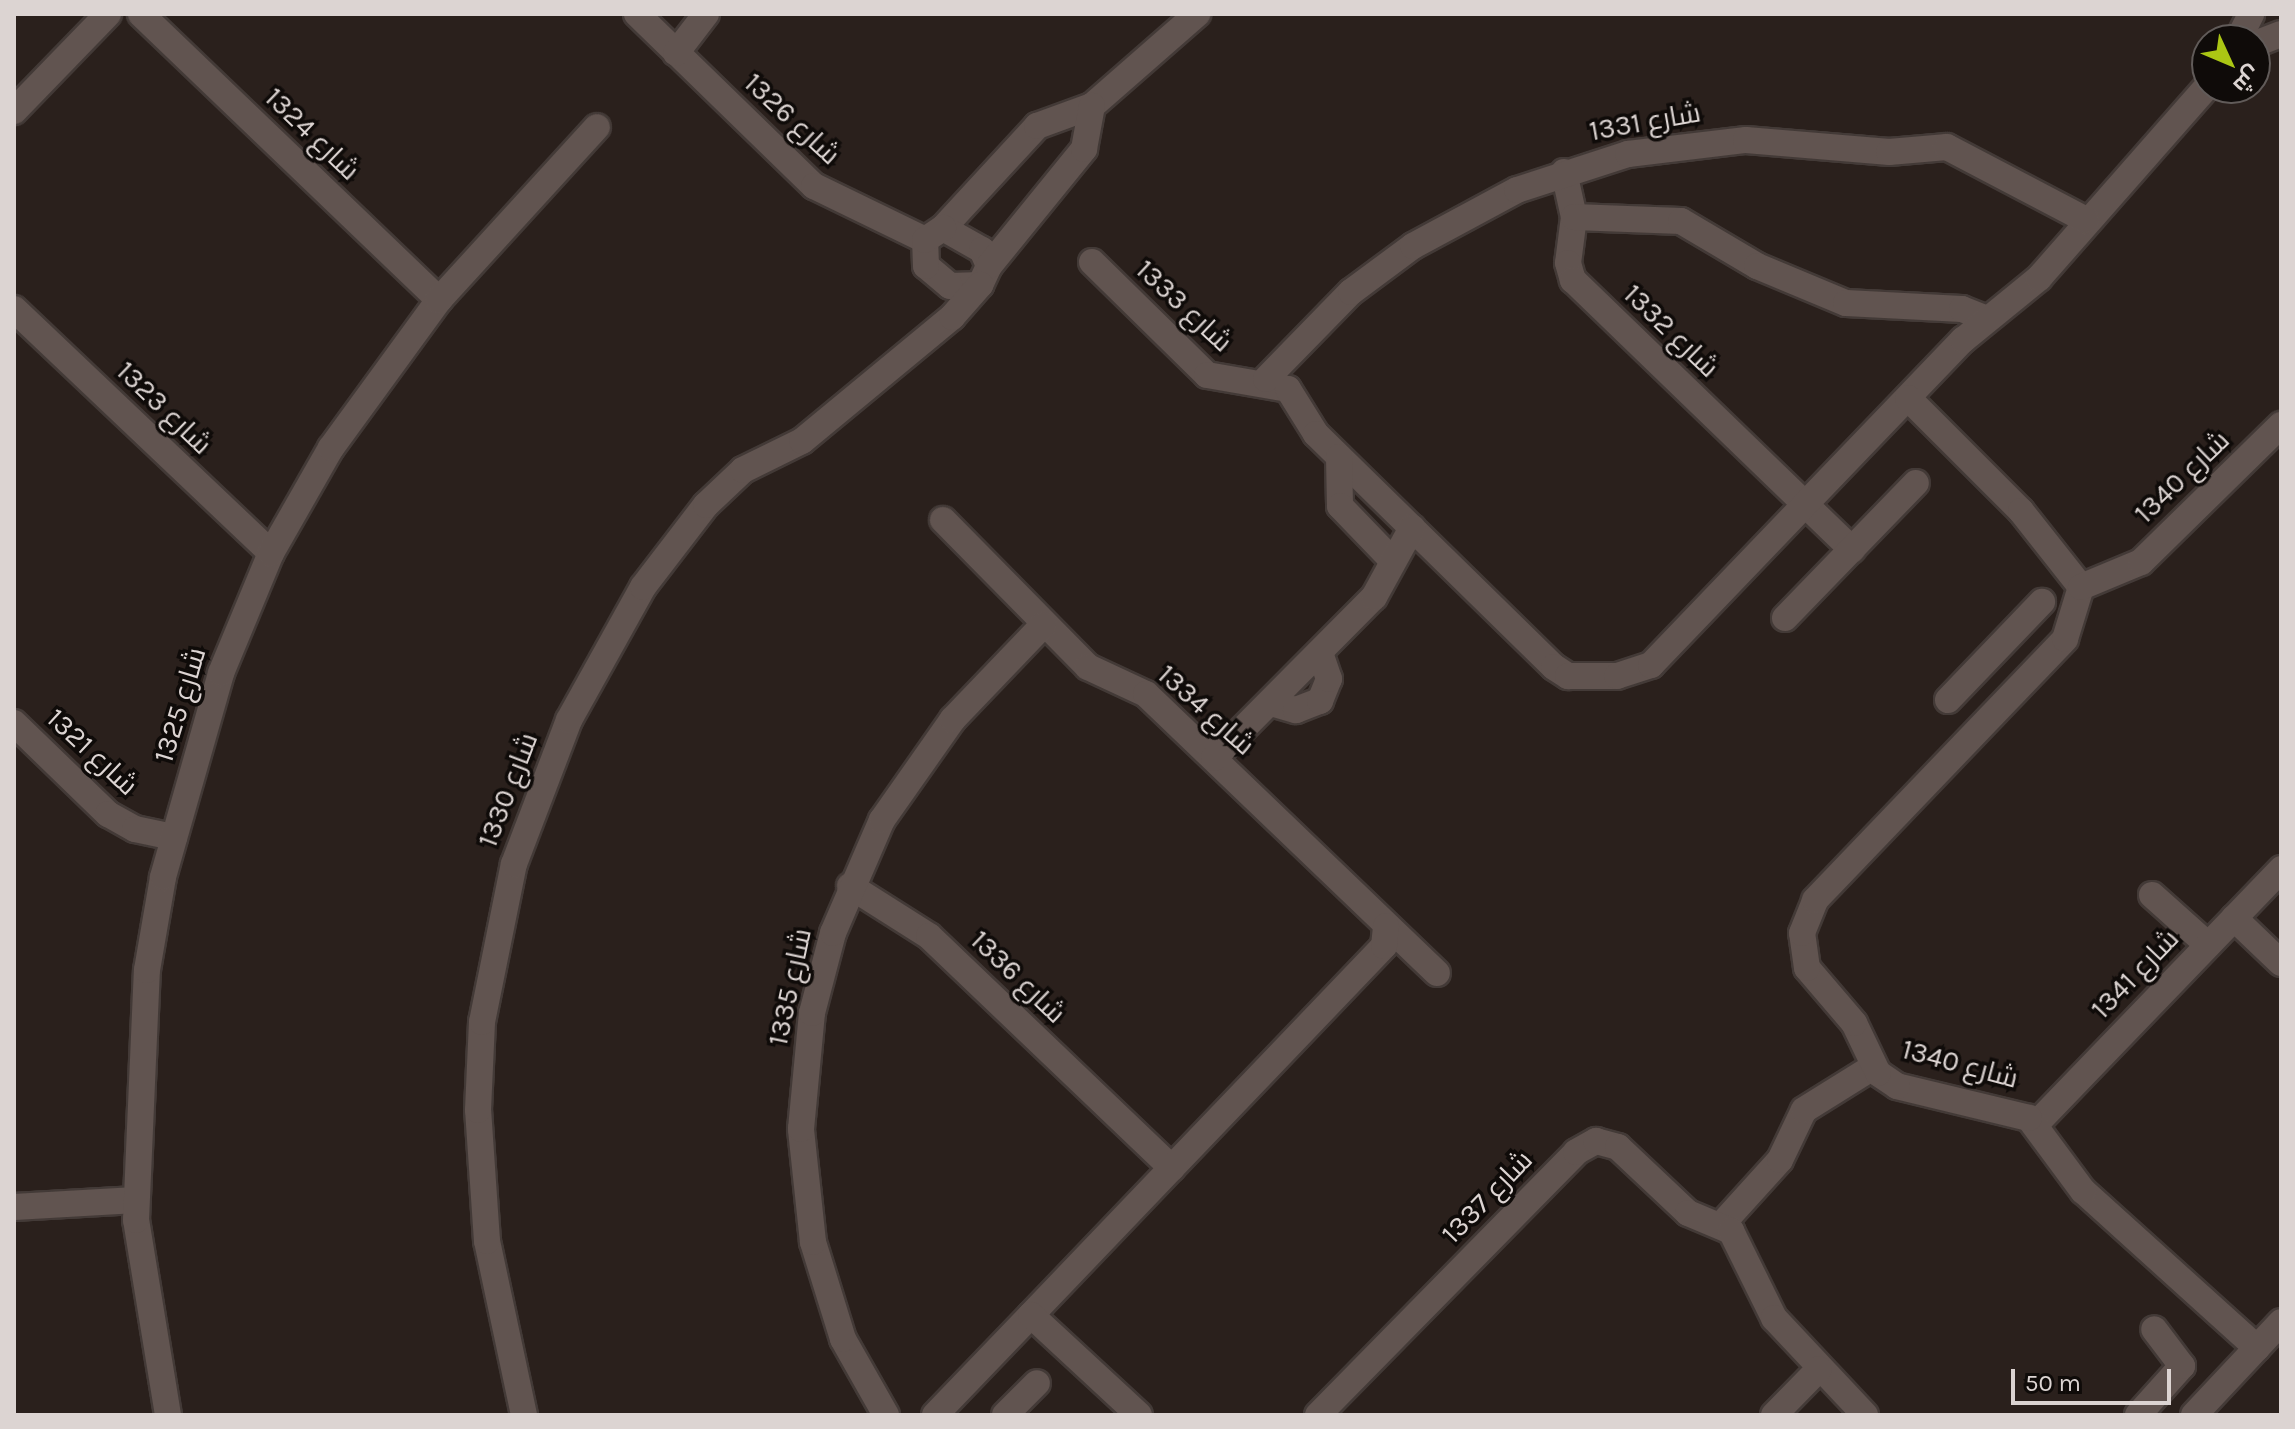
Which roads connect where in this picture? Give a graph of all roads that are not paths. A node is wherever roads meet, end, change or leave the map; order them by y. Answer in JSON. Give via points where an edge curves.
{"nodes":[{"id":1,"x":108,"y":14,"type":"edge"},
{"id":2,"x":141,"y":14,"type":"edge"},
{"id":3,"x":637,"y":14,"type":"edge"},
{"id":4,"x":706,"y":14,"type":"edge"},
{"id":5,"x":1197,"y":14,"type":"edge"},
{"id":6,"x":2276,"y":14,"type":"edge"},
{"id":7,"x":2281,"y":18,"type":"edge"},
{"id":8,"x":676,"y":53,"type":"junction"},
{"id":9,"x":2192,"y":104,"type":"edge"},
{"id":10,"x":1092,"y":106,"type":"junction"},
{"id":11,"x":14,"y":111,"type":"edge"},
{"id":12,"x":597,"y":127,"type":"dead end"},
{"id":13,"x":1564,"y":172,"type":"junction"},
{"id":14,"x":1574,"y":217,"type":"junction"},
{"id":15,"x":2086,"y":220,"type":"junction"},
{"id":16,"x":934,"y":234,"type":"junction"},
{"id":17,"x":1092,"y":262,"type":"dead end"},
{"id":18,"x":985,"y":276,"type":"junction"},
{"id":19,"x":937,"y":278,"type":"junction"},
{"id":20,"x":439,"y":300,"type":"junction"},
{"id":21,"x":14,"y":309,"type":"edge"},
{"id":22,"x":1987,"y":319,"type":"junction"},
{"id":23,"x":928,"y":331,"type":"junction"},
{"id":24,"x":1266,"y":379,"type":"junction"},
{"id":25,"x":1908,"y":398,"type":"junction"},
{"id":26,"x":2281,"y":425,"type":"edge"},
{"id":27,"x":1339,"y":457,"type":"junction"},
{"id":28,"x":1916,"y":483,"type":"dead end"},
{"id":29,"x":1805,"y":504,"type":"junction"},
{"id":30,"x":943,"y":520,"type":"dead end"},
{"id":31,"x":1412,"y":528,"type":"junction"},
{"id":32,"x":1852,"y":549,"type":"junction"},
{"id":33,"x":271,"y":553,"type":"junction"},
{"id":34,"x":1392,"y":560,"type":"junction"},
{"id":35,"x":2081,"y":587,"type":"junction"},
{"id":36,"x":2042,"y":602,"type":"dead end"},
{"id":37,"x":1785,"y":618,"type":"dead end"},
{"id":38,"x":1043,"y":625,"type":"junction"},
{"id":39,"x":1998,"y":648,"type":"junction"},
{"id":40,"x":2028,"y":678,"type":"junction"},
{"id":41,"x":1948,"y":700,"type":"dead end"},
{"id":42,"x":14,"y":723,"type":"edge"},
{"id":43,"x":1214,"y":758,"type":"junction"},
{"id":44,"x":174,"y":837,"type":"junction"},
{"id":45,"x":2281,"y":869,"type":"edge"},
{"id":46,"x":850,"y":886,"type":"junction"},
{"id":47,"x":2152,"y":895,"type":"dead end"},
{"id":48,"x":2234,"y":918,"type":"junction"},
{"id":49,"x":1386,"y":926,"type":"junction"},
{"id":50,"x":2208,"y":945,"type":"junction"},
{"id":51,"x":2281,"y":963,"type":"edge"},
{"id":52,"x":1437,"y":973,"type":"dead end"},
{"id":53,"x":1873,"y":1067,"type":"junction"},
{"id":54,"x":2036,"y":1124,"type":"junction"},
{"id":55,"x":1172,"y":1168,"type":"junction"},
{"id":56,"x":136,"y":1200,"type":"junction"},
{"id":57,"x":14,"y":1207,"type":"edge"},
{"id":58,"x":1722,"y":1224,"type":"junction"},
{"id":59,"x":1031,"y":1315,"type":"junction"},
{"id":60,"x":2281,"y":1322,"type":"edge"},
{"id":61,"x":2154,"y":1329,"type":"dead end"},
{"id":62,"x":2257,"y":1348,"type":"junction"},
{"id":63,"x":1819,"y":1369,"type":"junction"},
{"id":64,"x":1037,"y":1383,"type":"dead end"},
{"id":65,"x":168,"y":1415,"type":"edge"},
{"id":66,"x":524,"y":1415,"type":"edge"},
{"id":67,"x":886,"y":1415,"type":"edge"},
{"id":68,"x":935,"y":1415,"type":"edge"},
{"id":69,"x":1005,"y":1415,"type":"edge"},
{"id":70,"x":1139,"y":1415,"type":"edge"},
{"id":71,"x":1318,"y":1415,"type":"edge"},
{"id":72,"x":1774,"y":1415,"type":"edge"},
{"id":73,"x":1865,"y":1415,"type":"edge"},
{"id":74,"x":2138,"y":1415,"type":"edge"},
{"id":75,"x":2194,"y":1415,"type":"edge"}],
"edges":[{"from":1,"to":11,"type":"street"},
{"from":2,"to":20,"type":"street","name":"شارع 1324"},
{"from":3,"to":8,"type":"street","name":"شارع 1326"},
{"from":4,"to":8,"type":"street"},
{"from":5,"to":10,"type":"street"},
{"from":6,"to":7,"type":"street"},
{"from":8,"to":16,"type":"street","name":"شارع 1326","via":[[814,186]]},
{"from":9,"to":15,"type":"street"},
{"from":10,"to":16,"type":"street","via":[[1037,126]]},
{"from":10,"to":18,"type":"street","name":"شارع 1330","via":[[1084,149]]},
{"from":12,"to":20,"type":"street","name":"شارع 1325"},
{"from":13,"to":14,"type":"street","name":"شارع 1332"},
{"from":13,"to":15,"type":"street","name":"شارع 1331","via":[[1705,142],[1787,140],[1900,152],[1947,147]]},
{"from":13,"to":24,"type":"street","name":"شارع 1331","via":[[1481,207],[1392,261]]},
{"from":14,"to":22,"type":"street","via":[[1681,221],[1757,266],[1846,303],[1962,309]]},
{"from":14,"to":29,"type":"street","name":"شارع 1332","via":[[1568,263],[1573,280]]},
{"from":15,"to":22,"type":"street","via":[[2053,264]]},
{"from":16,"to":18,"type":"street","via":[[976,242]]},
{"from":16,"to":19,"type":"street","via":[[922,258]]},
{"from":17,"to":24,"type":"street","name":"شارع 1333","via":[[1207,375],[1234,383]]},
{"from":18,"to":19,"type":"street","via":[[959,289]]},
{"from":18,"to":23,"type":"street","name":"شارع 1330","via":[[952,317]]},
{"from":19,"to":23,"type":"street"},
{"from":20,"to":33,"type":"street","name":"شارع 1325","via":[[331,448]]},
{"from":21,"to":33,"type":"street","name":"شارع 1323"},
{"from":22,"to":25,"type":"street"},
{"from":23,"to":66,"type":"street","name":"شارع 1330","via":[[802,441],[743,470],[672,545],[591,674],[529,822],[494,941],[478,1110],[494,1289]]},
{"from":24,"to":27,"type":"street","via":[[1288,389]]},
{"from":25,"to":29,"type":"street"},
{"from":25,"to":35,"type":"street","via":[[2028,518]]},
{"from":26,"to":35,"type":"street","name":"شارع 1340","via":[[2141,562]]},
{"from":27,"to":31,"type":"street"},
{"from":27,"to":34,"type":"street","via":[[1343,513]]},
{"from":28,"to":32,"type":"street"},
{"from":29,"to":31,"type":"street","via":[[1651,665],[1604,678],[1560,672]]},
{"from":29,"to":32,"type":"street","name":"شارع 1332"},
{"from":30,"to":38,"type":"street","name":"شارع 1334"},
{"from":31,"to":34,"type":"street"},
{"from":32,"to":37,"type":"street"},
{"from":33,"to":44,"type":"street","name":"شارع 1325","via":[[221,673]]},
{"from":34,"to":43,"type":"street","via":[[1380,589]]},
{"from":35,"to":40,"type":"street","name":"شارع 1340","via":[[2065,639]]},
{"from":36,"to":39,"type":"street"},
{"from":38,"to":43,"type":"street","name":"شارع 1334","via":[[1095,672],[1146,694]]},
{"from":38,"to":46,"type":"street","name":"شارع 1335","via":[[927,751]]},
{"from":39,"to":40,"type":"street"},
{"from":39,"to":41,"type":"street"},
{"from":40,"to":53,"type":"street","name":"شارع 1340","via":[[1809,910],[1802,933],[1807,968],[1854,1023]]},
{"from":42,"to":44,"type":"street","name":"شارع 1321","via":[[108,814],[135,829]]},
{"from":43,"to":49,"type":"street","name":"شارع 1334"},
{"from":44,"to":56,"type":"street","name":"شارع 1325","via":[[147,970]]},
{"from":45,"to":48,"type":"street","name":"شارع 1341"},
{"from":46,"to":55,"type":"street","name":"شارع 1336","via":[[921,929]]},
{"from":46,"to":67,"type":"street","name":"شارع 1335","via":[[812,1013],[802,1167],[834,1314]]},
{"from":47,"to":50,"type":"street"},
{"from":48,"to":50,"type":"street","name":"شارع 1341"},
{"from":48,"to":51,"type":"street"},
{"from":49,"to":52,"type":"street","name":"شارع 1334"},
{"from":49,"to":55,"type":"street","via":[[1384,946]]},
{"from":50,"to":54,"type":"street","name":"شارع 1341"},
{"from":53,"to":54,"type":"street","name":"شارع 1340","via":[[1897,1086],[1980,1101]]},
{"from":53,"to":58,"type":"street","via":[[1804,1110],[1780,1160]]},
{"from":54,"to":62,"type":"street","name":"شارع 1340","via":[[2083,1191]]},
{"from":55,"to":59,"type":"street"},
{"from":56,"to":57,"type":"street"},
{"from":56,"to":65,"type":"street","name":"شارع 1325"},
{"from":58,"to":63,"type":"street","via":[[1774,1318]]},
{"from":58,"to":71,"type":"street","name":"شارع 1337","via":[[1688,1213],[1618,1147],[1589,1143]]},
{"from":59,"to":68,"type":"street"},
{"from":59,"to":70,"type":"street"},
{"from":60,"to":62,"type":"street"},
{"from":61,"to":74,"type":"street","via":[[2182,1366]]},
{"from":62,"to":75,"type":"street"},
{"from":63,"to":72,"type":"street"},
{"from":63,"to":73,"type":"street"},
{"from":64,"to":69,"type":"street"}]}
